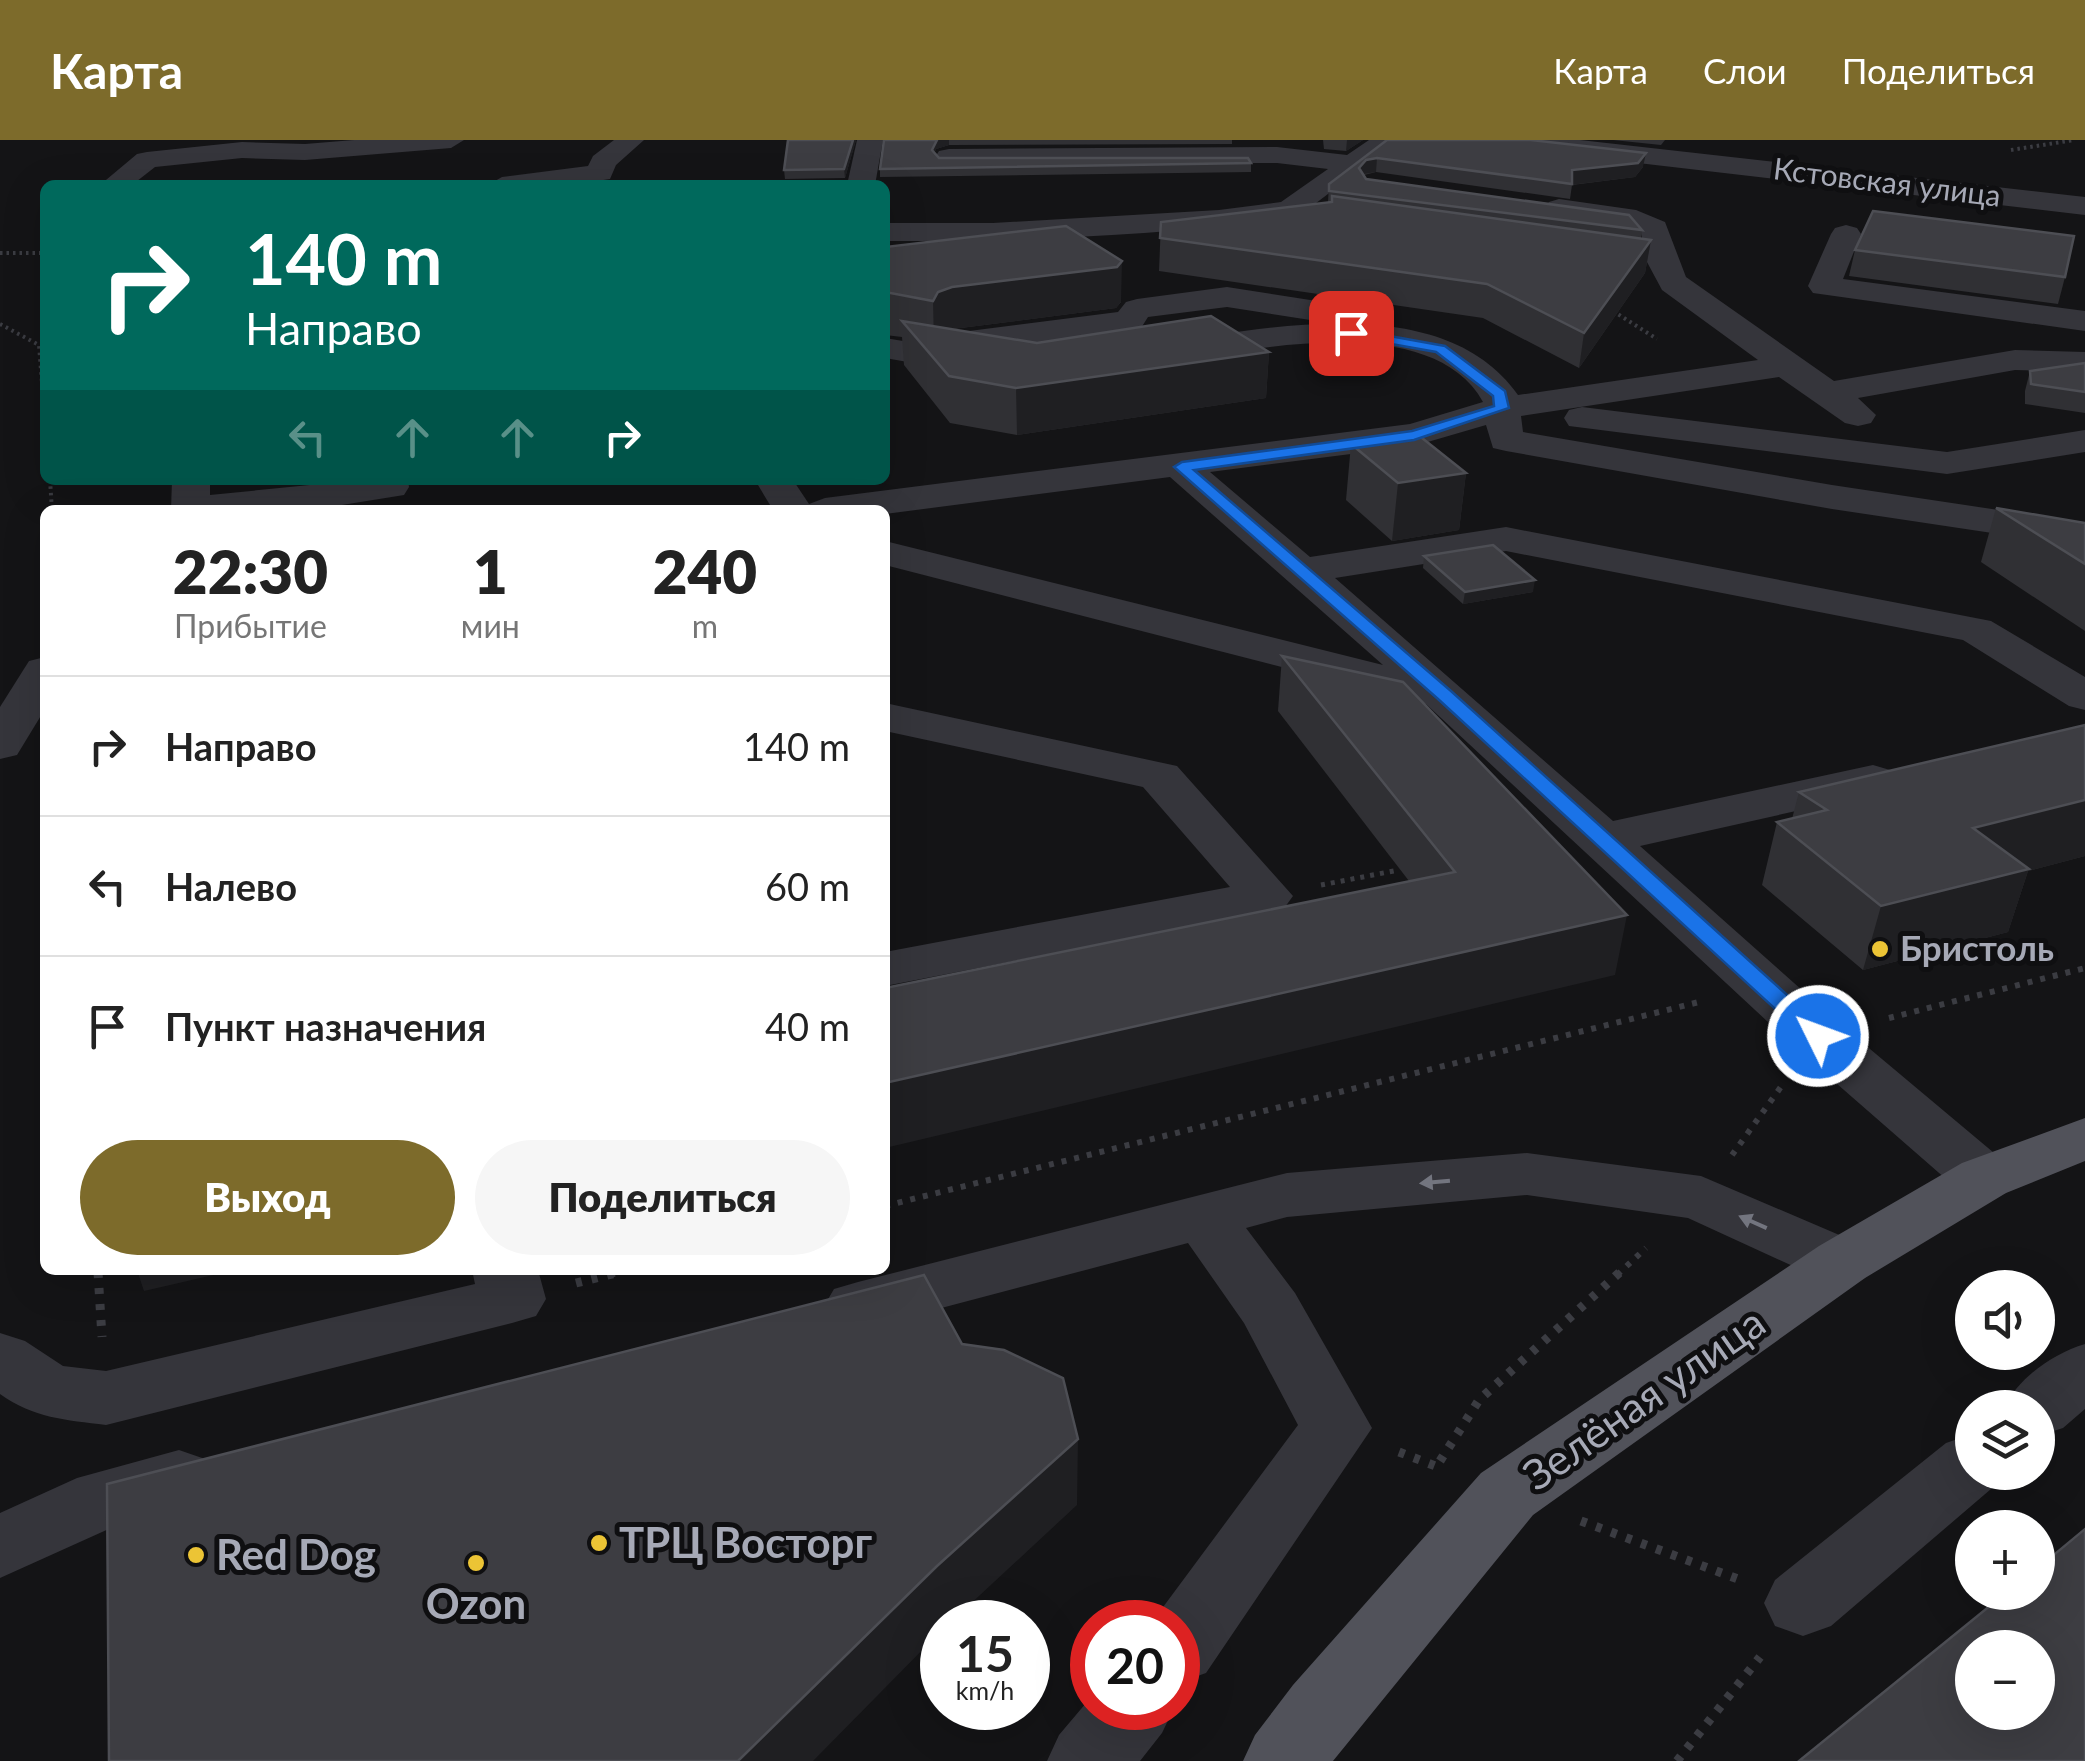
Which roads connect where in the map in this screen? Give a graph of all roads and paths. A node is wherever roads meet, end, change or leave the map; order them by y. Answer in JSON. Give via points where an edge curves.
{"nodes":[{"id":1,"x":452,"y":140,"type":"edge"},
{"id":2,"x":631,"y":140,"type":"edge"},
{"id":3,"x":870,"y":140,"type":"edge"},
{"id":4,"x":1386,"y":140,"type":"edge"},
{"id":5,"x":1510,"y":140,"type":"edge"},
{"id":6,"x":1679,"y":140,"type":"edge"},
{"id":7,"x":949,"y":156,"type":"edge"},
{"id":8,"x":1824,"y":157,"type":"dead end"},
{"id":9,"x":1352,"y":164,"type":"junction"},
{"id":10,"x":121,"y":180,"type":"edge"},
{"id":11,"x":543,"y":180,"type":"edge"},
{"id":12,"x":861,"y":180,"type":"edge"},
{"id":13,"x":1524,"y":204,"type":"edge"},
{"id":14,"x":2085,"y":206,"type":"edge"},
{"id":15,"x":890,"y":232,"type":"edge"},
{"id":16,"x":1846,"y":234,"type":"dead end"},
{"id":17,"x":40,"y":252,"type":"edge"},
{"id":18,"x":0,"y":253,"type":"edge"},
{"id":19,"x":1623,"y":257,"type":"edge"},
{"id":20,"x":1662,"y":262,"type":"junction"},
{"id":21,"x":2085,"y":322,"type":"edge"},
{"id":22,"x":0,"y":324,"type":"edge"},
{"id":23,"x":1440,"y":348,"type":"junction"},
{"id":24,"x":891,"y":349,"type":"edge"},
{"id":25,"x":40,"y":358,"type":"edge"},
{"id":26,"x":1134,"y":359,"type":"edge"},
{"id":27,"x":2085,"y":362,"type":"edge"},
{"id":28,"x":1785,"y":366,"type":"junction"},
{"id":29,"x":1018,"y":372,"type":"edge"},
{"id":30,"x":1828,"y":393,"type":"junction"},
{"id":31,"x":1502,"y":408,"type":"junction"},
{"id":32,"x":2085,"y":440,"type":"edge"},
{"id":33,"x":1947,"y":463,"type":"junction"},
{"id":34,"x":1182,"y":467,"type":"junction"},
{"id":35,"x":390,"y":485,"type":"edge"},
{"id":36,"x":328,"y":504,"type":"edge"},
{"id":37,"x":300,"y":505,"type":"edge"},
{"id":38,"x":867,"y":505,"type":"edge"},
{"id":39,"x":2085,"y":516,"type":"edge"},
{"id":40,"x":2085,"y":534,"type":"edge"},
{"id":41,"x":890,"y":554,"type":"edge"},
{"id":42,"x":1302,"y":571,"type":"junction"},
{"id":43,"x":40,"y":679,"type":"edge"},
{"id":44,"x":1444,"y":695,"type":"junction"},
{"id":45,"x":890,"y":717,"type":"edge"},
{"id":46,"x":2079,"y":722,"type":"edge"},
{"id":47,"x":0,"y":745,"type":"edge"},
{"id":48,"x":1911,"y":772,"type":"edge"},
{"id":49,"x":1602,"y":838,"type":"junction"},
{"id":50,"x":1399,"y":870,"type":"edge"},
{"id":51,"x":1266,"y":896,"type":"junction"},
{"id":52,"x":890,"y":968,"type":"edge"},
{"id":53,"x":1764,"y":986,"type":"junction"},
{"id":54,"x":2085,"y":1138,"type":"edge"},
{"id":55,"x":1984,"y":1178,"type":"junction"},
{"id":56,"x":890,"y":1205,"type":"edge"},
{"id":57,"x":1204,"y":1218,"type":"junction"},
{"id":58,"x":1842,"y":1262,"type":"junction"},
{"id":59,"x":507,"y":1275,"type":"edge"},
{"id":60,"x":798,"y":1321,"type":"edge"},
{"id":61,"x":0,"y":1359,"type":"edge"},
{"id":62,"x":2085,"y":1370,"type":"edge"},
{"id":63,"x":2055,"y":1395,"type":"edge"},
{"id":64,"x":1336,"y":1428,"type":"junction"},
{"id":65,"x":238,"y":1464,"type":"edge"},
{"id":66,"x":1955,"y":1477,"type":"edge"},
{"id":67,"x":1507,"y":1494,"type":"junction"},
{"id":68,"x":0,"y":1547,"type":"edge"},
{"id":69,"x":1803,"y":1603,"type":"junction"},
{"id":70,"x":1200,"y":1618,"type":"edge"},
{"id":71,"x":1115,"y":1730,"type":"edge"},
{"id":72,"x":1089,"y":1761,"type":"edge"},
{"id":73,"x":1285,"y":1761,"type":"edge"},
{"id":74,"x":1676,"y":1761,"type":"edge"}],
"edges":[{"from":1,"to":10,"type":"street","via":[[147,160]]},
{"from":2,"to":11,"type":"street","via":[[603,162],[600,173]]},
{"from":3,"to":12,"type":"street"},
{"from":4,"to":9,"type":"street"},
{"from":5,"to":14,"type":"street","name":"Кстовская улица"},
{"from":6,"to":8,"type":"street"},
{"from":7,"to":9,"type":"street","via":[[1276,155]]},
{"from":9,"to":15,"type":"street","via":[[1289,210],[1068,228]]},
{"from":13,"to":20,"type":"street","via":[[1636,219],[1655,228]]},
{"from":16,"to":21,"type":"street","via":[[1824,286]]},
{"from":17,"to":18,"type":"path"},
{"from":19,"to":20,"type":"street"},
{"from":20,"to":28,"type":"street","via":[[1673,283]]},
{"from":22,"to":25,"type":"path","via":[[39,345]]},
{"from":23,"to":24,"type":"street","via":[[1454,332],[1228,297],[1137,309],[1129,321]]},
{"from":23,"to":26,"type":"street","via":[[1351,333],[1271,336]]},
{"from":23,"to":31,"type":"street","via":[[1500,394]]},
{"from":24,"to":29,"type":"street"},
{"from":27,"to":30,"type":"street","via":[[2015,360]]},
{"from":28,"to":30,"type":"street"},
{"from":28,"to":31,"type":"street"},
{"from":30,"to":33,"type":"street"},
{"from":31,"to":33,"type":"street"},
{"from":31,"to":34,"type":"street","via":[[1414,436]]},
{"from":31,"to":40,"type":"street","via":[[1506,440]]},
{"from":32,"to":33,"type":"street"},
{"from":33,"to":39,"type":"street"},
{"from":34,"to":38,"type":"street"},
{"from":34,"to":42,"type":"street"},
{"from":35,"to":36,"type":"street"},
{"from":36,"to":37,"type":"street"},
{"from":41,"to":44,"type":"street"},
{"from":42,"to":44,"type":"street"},
{"from":42,"to":46,"type":"street","via":[[1506,539],[1976,630]]},
{"from":43,"to":47,"type":"street"},
{"from":44,"to":49,"type":"street"},
{"from":45,"to":51,"type":"street","via":[[1160,776]]},
{"from":48,"to":49,"type":"street"},
{"from":49,"to":53,"type":"street"},
{"from":50,"to":51,"type":"path"},
{"from":51,"to":52,"type":"street"},
{"from":53,"to":55,"type":"street"},
{"from":53,"to":56,"type":"path"},
{"from":54,"to":55,"type":"main road","name":"Зелёная улица"},
{"from":55,"to":58,"type":"main road","name":"Зелёная улица"},
{"from":58,"to":57,"type":"street","one_way":true,"via":[[1701,1198],[1527,1174],[1287,1195]]},
{"from":57,"to":60,"type":"street"},
{"from":57,"to":64,"type":"street","via":[[1270,1310]]},
{"from":58,"to":67,"type":"main road","name":"Зелёная улица"},
{"from":59,"to":61,"type":"street","via":[[512,1299],[106,1398],[47,1391]]},
{"from":62,"to":63,"type":"street"},
{"from":64,"to":67,"type":"path"},
{"from":64,"to":70,"type":"street"},
{"from":65,"to":68,"type":"street","via":[[103,1498]]},
{"from":66,"to":69,"type":"street"},
{"from":67,"to":69,"type":"path"},
{"from":67,"to":73,"type":"main road","name":"Зелёная улица"},
{"from":69,"to":74,"type":"path"},
{"from":71,"to":72,"type":"street"}]}
